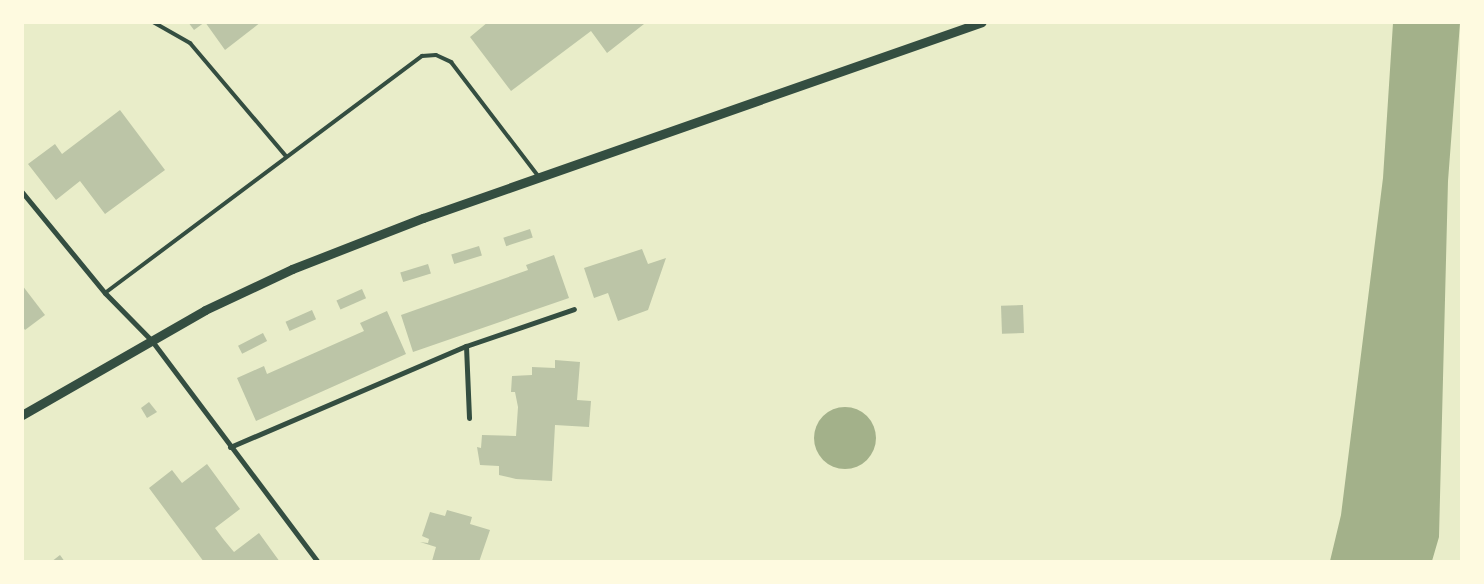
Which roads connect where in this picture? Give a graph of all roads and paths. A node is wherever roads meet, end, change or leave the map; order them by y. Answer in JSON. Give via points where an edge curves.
{"nodes":[{"id":1,"x":153,"y":22,"type":"edge"},
{"id":2,"x":982,"y":22,"type":"edge"},
{"id":3,"x":286,"y":156,"type":"junction"},
{"id":4,"x":539,"y":177,"type":"junction"},
{"id":5,"x":22,"y":192,"type":"edge"},
{"id":6,"x":105,"y":293,"type":"junction"},
{"id":7,"x":574,"y":309,"type":"dead end"},
{"id":8,"x":152,"y":341,"type":"junction"},
{"id":9,"x":466,"y":346,"type":"junction"},
{"id":10,"x":22,"y":415,"type":"edge"},
{"id":11,"x":469,"y":418,"type":"dead end"},
{"id":12,"x":230,"y":447,"type":"junction"},
{"id":13,"x":318,"y":562,"type":"edge"}],
"edges":[{"from":1,"to":3,"type":"lane","via":[[190,43]]},
{"from":2,"to":4,"type":"street"},
{"from":3,"to":4,"type":"lane","via":[[405,65],[436,55],[451,62]]},
{"from":3,"to":6,"type":"lane"},
{"from":4,"to":8,"type":"street","via":[[292,269]]},
{"from":5,"to":6,"type":"street"},
{"from":6,"to":8,"type":"street"},
{"from":7,"to":9,"type":"street"},
{"from":8,"to":10,"type":"street"},
{"from":8,"to":12,"type":"street"},
{"from":9,"to":11,"type":"street"},
{"from":9,"to":12,"type":"street"},
{"from":12,"to":13,"type":"street"}]}
